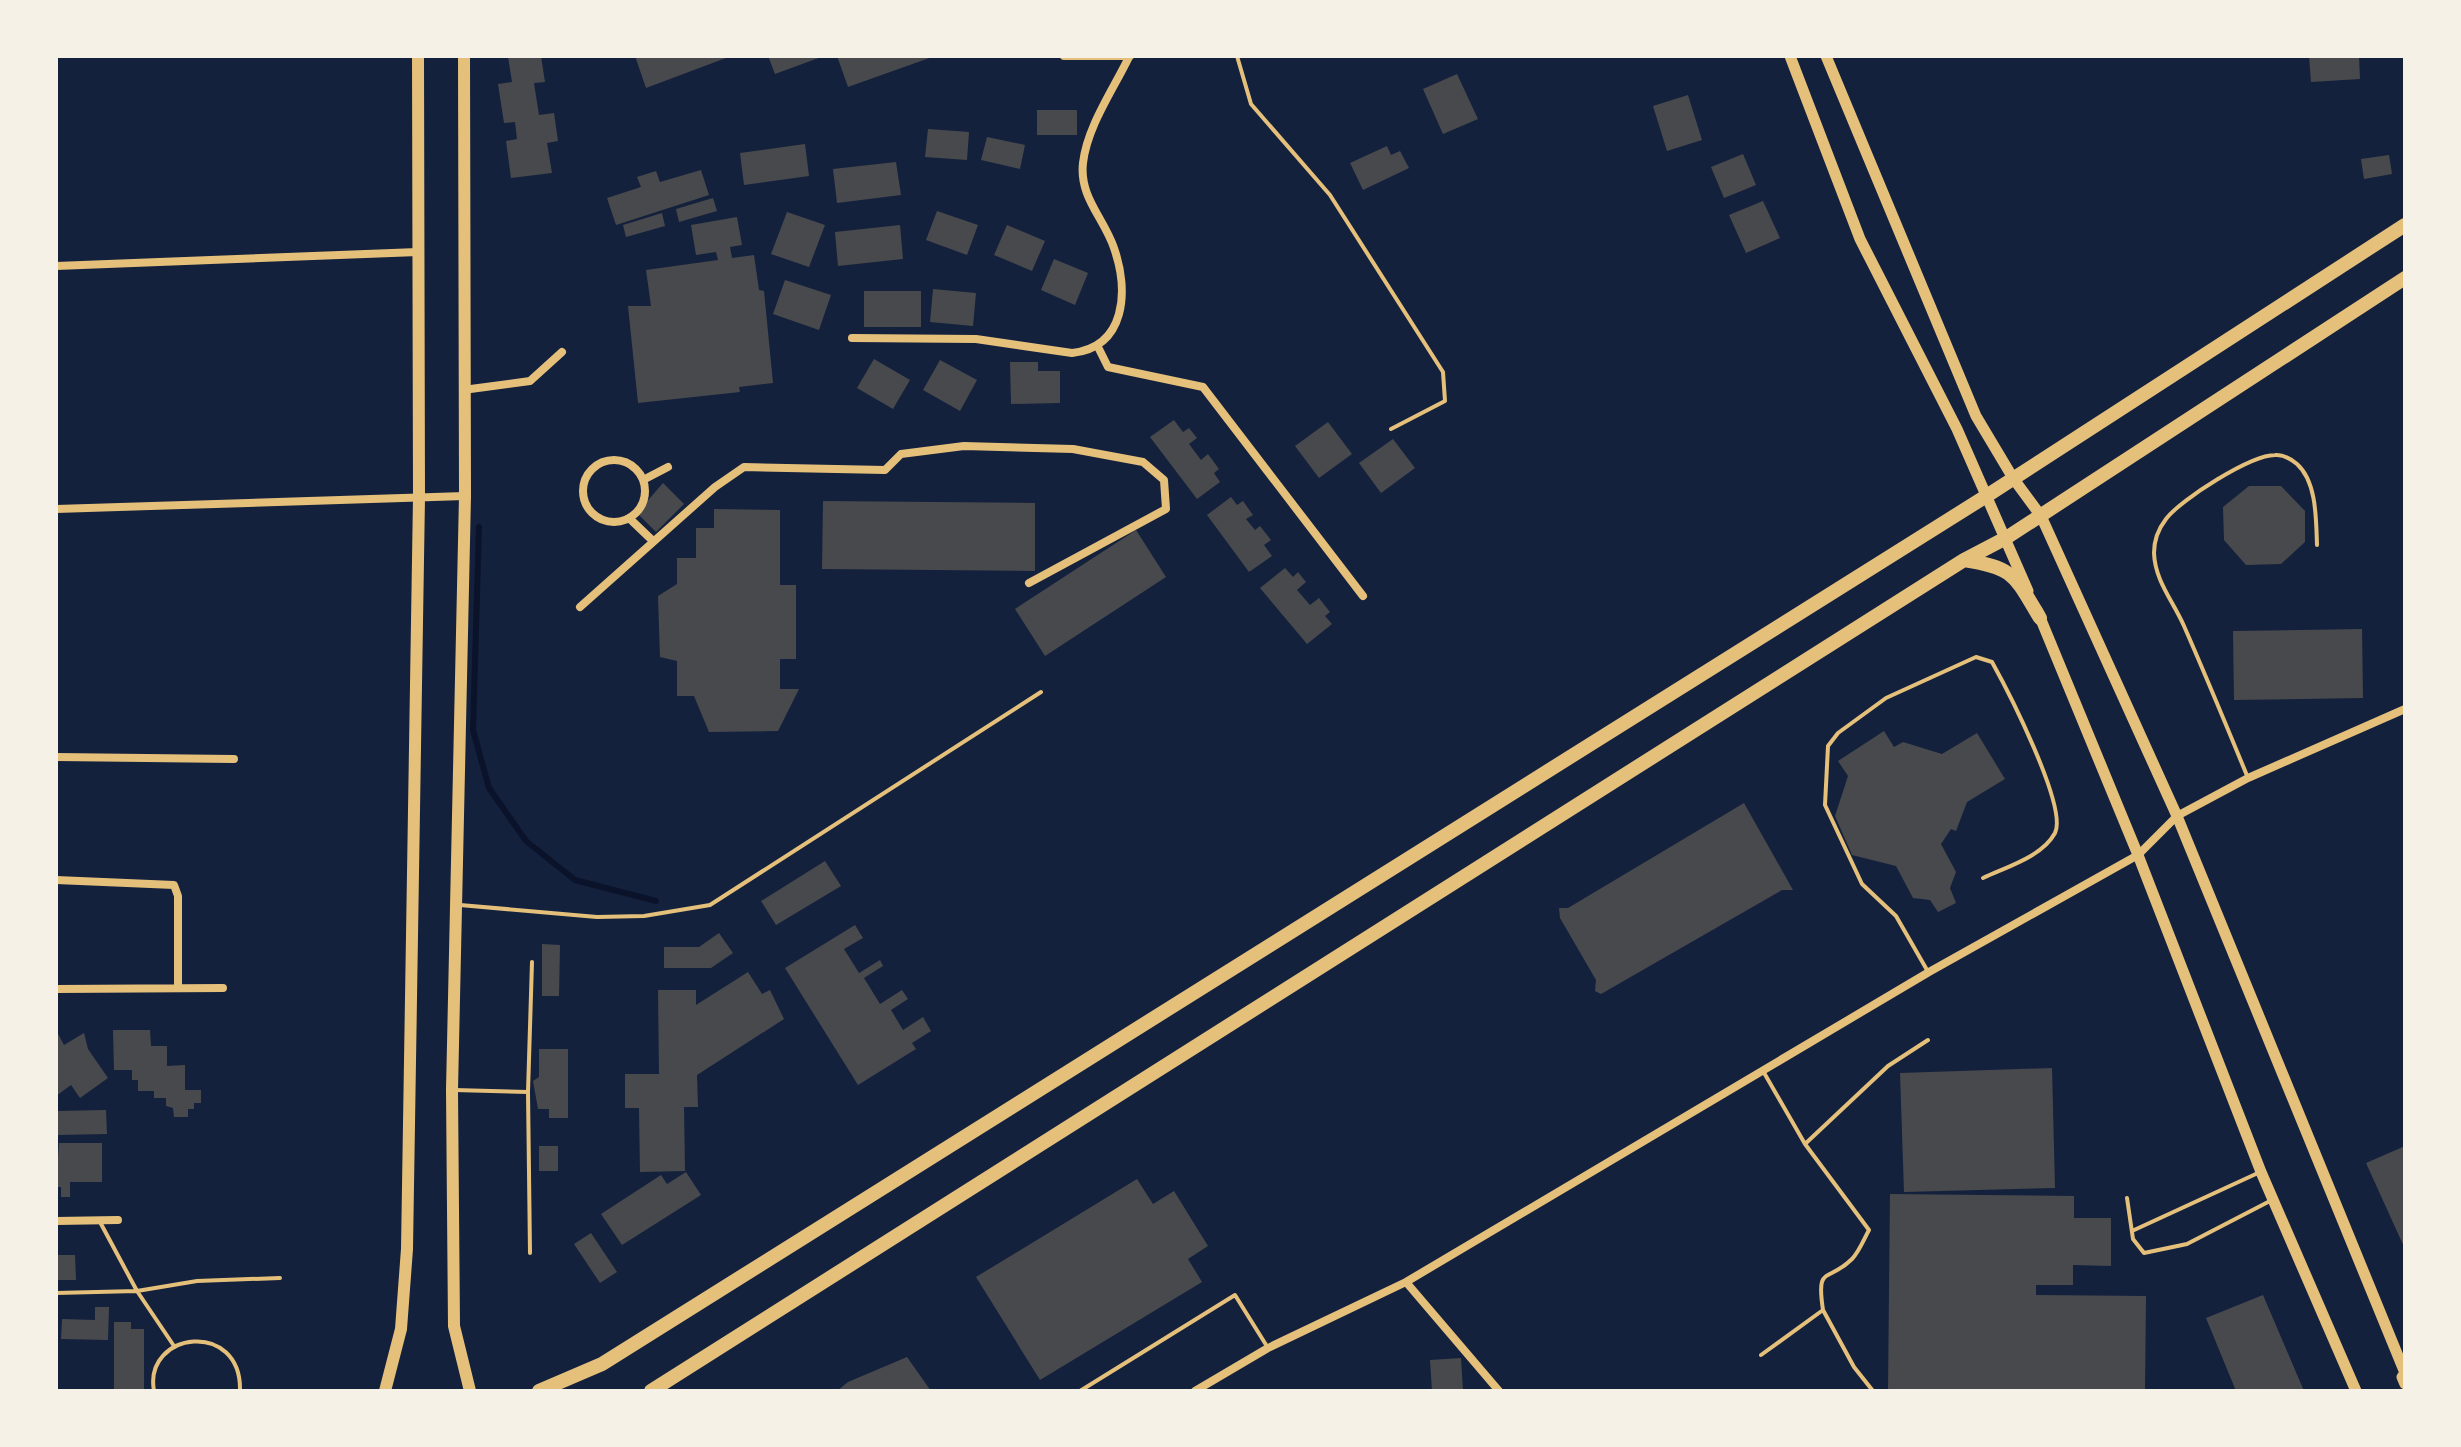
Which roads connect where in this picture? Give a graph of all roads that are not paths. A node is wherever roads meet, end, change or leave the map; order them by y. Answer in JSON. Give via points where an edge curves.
{"nodes":[{"id":1,"x":418,"y":56,"type":"edge"},
{"id":2,"x":464,"y":56,"type":"edge"},
{"id":3,"x":1064,"y":56,"type":"edge"},
{"id":4,"x":1790,"y":56,"type":"edge"},
{"id":5,"x":1826,"y":56,"type":"edge"},
{"id":6,"x":1130,"y":57,"type":"edge"},
{"id":7,"x":2405,"y":225,"type":"edge"},
{"id":8,"x":418,"y":252,"type":"junction"},
{"id":9,"x":56,"y":266,"type":"edge"},
{"id":10,"x":2405,"y":278,"type":"edge"},
{"id":11,"x":852,"y":338,"type":"dead end"},
{"id":12,"x":1097,"y":345,"type":"junction"},
{"id":13,"x":562,"y":352,"type":"dead end"},
{"id":14,"x":463,"y":390,"type":"junction"},
{"id":15,"x":668,"y":467,"type":"dead end"},
{"id":16,"x":2013,"y":478,"type":"junction"},
{"id":17,"x":643,"y":480,"type":"junction"},
{"id":18,"x":1988,"y":495,"type":"junction"},
{"id":19,"x":465,"y":496,"type":"junction"},
{"id":20,"x":419,"y":497,"type":"junction"},
{"id":21,"x":56,"y":509,"type":"edge"},
{"id":22,"x":2041,"y":516,"type":"junction"},
{"id":23,"x":629,"y":518,"type":"junction"},
{"id":24,"x":2006,"y":538,"type":"junction"},
{"id":25,"x":653,"y":541,"type":"junction"},
{"id":26,"x":2317,"y":545,"type":"dead end"},
{"id":27,"x":1964,"y":560,"type":"junction"},
{"id":28,"x":1029,"y":583,"type":"dead end"},
{"id":29,"x":1363,"y":596,"type":"dead end"},
{"id":30,"x":580,"y":607,"type":"dead end"},
{"id":31,"x":2040,"y":618,"type":"junction"},
{"id":32,"x":1041,"y":692,"type":"dead end"},
{"id":33,"x":2405,"y":709,"type":"edge"},
{"id":34,"x":56,"y":757,"type":"edge"},
{"id":35,"x":234,"y":759,"type":"dead end"},
{"id":36,"x":2248,"y":778,"type":"junction"},
{"id":37,"x":2177,"y":816,"type":"junction"},
{"id":38,"x":2138,"y":855,"type":"junction"},
{"id":39,"x":1983,"y":878,"type":"dead end"},
{"id":40,"x":56,"y":880,"type":"edge"},
{"id":41,"x":453,"y":904,"type":"junction"},
{"id":42,"x":532,"y":962,"type":"dead end"},
{"id":43,"x":1929,"y":972,"type":"junction"},
{"id":44,"x":178,"y":986,"type":"junction"},
{"id":45,"x":223,"y":988,"type":"dead end"},
{"id":46,"x":56,"y":989,"type":"edge"},
{"id":47,"x":1928,"y":1040,"type":"dead end"},
{"id":48,"x":1763,"y":1071,"type":"junction"},
{"id":49,"x":452,"y":1090,"type":"junction"},
{"id":50,"x":528,"y":1092,"type":"junction"},
{"id":51,"x":1805,"y":1144,"type":"junction"},
{"id":52,"x":2261,"y":1172,"type":"junction"},
{"id":53,"x":2127,"y":1198,"type":"dead end"},
{"id":54,"x":2272,"y":1200,"type":"junction"},
{"id":55,"x":98,"y":1220,"type":"junction"},
{"id":56,"x":118,"y":1220,"type":"dead end"},
{"id":57,"x":56,"y":1221,"type":"edge"},
{"id":58,"x":2132,"y":1231,"type":"junction"},
{"id":59,"x":530,"y":1253,"type":"dead end"},
{"id":60,"x":280,"y":1278,"type":"dead end"},
{"id":61,"x":1406,"y":1282,"type":"junction"},
{"id":62,"x":137,"y":1291,"type":"junction"},
{"id":63,"x":56,"y":1293,"type":"edge"},
{"id":64,"x":1823,"y":1310,"type":"junction"},
{"id":65,"x":174,"y":1346,"type":"junction"},
{"id":66,"x":1268,"y":1348,"type":"junction"},
{"id":67,"x":1761,"y":1355,"type":"dead end"},
{"id":68,"x":2405,"y":1373,"type":"edge"},
{"id":69,"x":2405,"y":1384,"type":"edge"},
{"id":70,"x":154,"y":1391,"type":"edge"},
{"id":71,"x":240,"y":1391,"type":"edge"},
{"id":72,"x":385,"y":1391,"type":"edge"},
{"id":73,"x":470,"y":1391,"type":"edge"},
{"id":74,"x":539,"y":1391,"type":"edge"},
{"id":75,"x":651,"y":1391,"type":"edge"},
{"id":76,"x":1080,"y":1391,"type":"edge"},
{"id":77,"x":1195,"y":1391,"type":"edge"},
{"id":78,"x":1499,"y":1391,"type":"edge"},
{"id":79,"x":1873,"y":1391,"type":"edge"},
{"id":80,"x":2356,"y":1391,"type":"edge"}],
"edges":[{"from":1,"to":8,"type":"main road"},
{"from":2,"to":14,"type":"main road"},
{"from":3,"to":6,"type":"street"},
{"from":4,"to":18,"type":"street","via":[[1860,239]]},
{"from":5,"to":16,"type":"street","via":[[1976,416]]},
{"from":6,"to":12,"type":"street","via":[[1087,141],[1083,164],[1086,195],[1114,247],[1123,308],[1117,326]]},
{"from":7,"to":16,"type":"highway"},
{"from":8,"to":9,"type":"street"},
{"from":8,"to":20,"type":"main road"},
{"from":10,"to":22,"type":"highway"},
{"from":11,"to":12,"type":"street","via":[[976,339],[1072,353]]},
{"from":12,"to":29,"type":"street","via":[[1108,367],[1203,387]]},
{"from":13,"to":14,"type":"street","via":[[530,381]]},
{"from":14,"to":19,"type":"main road"},
{"from":15,"to":17,"type":"street"},
{"from":16,"to":18,"type":"highway"},
{"from":16,"to":22,"type":"street"},
{"from":17,"to":23,"type":"street","via":[[644,497]]},
{"from":17,"to":23,"type":"street","via":[[621,461],[601,463],[586,477],[583,496],[590,512],[604,521]]},
{"from":18,"to":24,"type":"street"},
{"from":18,"to":74,"type":"highway","via":[[602,1364]]},
{"from":19,"to":20,"type":"street"},
{"from":19,"to":41,"type":"main road"},
{"from":20,"to":21,"type":"street"},
{"from":20,"to":72,"type":"main road","via":[[407,1249],[401,1329]]},
{"from":22,"to":24,"type":"highway"},
{"from":22,"to":37,"type":"street"},
{"from":23,"to":25,"type":"street"},
{"from":24,"to":27,"type":"highway"},
{"from":24,"to":31,"type":"street"},
{"from":25,"to":28,"type":"street","via":[[744,467],[885,470],[901,454],[964,446],[1073,449],[1143,462],[1164,480],[1166,509]]},
{"from":25,"to":30,"type":"street"},
{"from":26,"to":36,"type":"lane","via":[[2315,507],[2306,478],[2300,466],[2276,454],[2253,460],[2180,505],[2157,534],[2154,554],[2160,583],[2182,621]]},
{"from":27,"to":31,"type":"highway","via":[[2000,566],[2016,580]]},
{"from":27,"to":75,"type":"highway"},
{"from":31,"to":38,"type":"street"},
{"from":32,"to":41,"type":"lane","via":[[710,905],[597,917]]},
{"from":33,"to":36,"type":"street"},
{"from":34,"to":35,"type":"street"},
{"from":36,"to":37,"type":"street"},
{"from":37,"to":38,"type":"street"},
{"from":37,"to":68,"type":"street"},
{"from":38,"to":43,"type":"street"},
{"from":38,"to":52,"type":"street"},
{"from":39,"to":43,"type":"lane","via":[[2042,849],[2057,830],[2056,807],[2010,693],[1992,662],[1976,657],[1886,698],[1828,746],[1825,805],[1862,884],[1896,916]]},
{"from":40,"to":44,"type":"street","via":[[174,885]]},
{"from":41,"to":49,"type":"main road"},
{"from":42,"to":50,"type":"lane"},
{"from":43,"to":48,"type":"street"},
{"from":44,"to":45,"type":"street"},
{"from":44,"to":46,"type":"street"},
{"from":47,"to":51,"type":"lane","via":[[1888,1066]]},
{"from":48,"to":51,"type":"lane"},
{"from":48,"to":61,"type":"street"},
{"from":49,"to":50,"type":"lane"},
{"from":49,"to":73,"type":"main road","via":[[454,1326]]},
{"from":50,"to":59,"type":"lane"},
{"from":51,"to":64,"type":"lane","via":[[1869,1230],[1851,1260],[1825,1274],[1820,1287]]},
{"from":52,"to":54,"type":"street"},
{"from":52,"to":58,"type":"lane"},
{"from":53,"to":58,"type":"lane"},
{"from":54,"to":58,"type":"lane","via":[[2164,1251],[2144,1253]]},
{"from":54,"to":80,"type":"street"},
{"from":55,"to":56,"type":"street"},
{"from":55,"to":57,"type":"street"},
{"from":55,"to":62,"type":"lane"},
{"from":60,"to":62,"type":"lane","via":[[197,1281]]},
{"from":61,"to":66,"type":"street"},
{"from":61,"to":78,"type":"street"},
{"from":62,"to":63,"type":"lane"},
{"from":62,"to":65,"type":"lane"},
{"from":64,"to":67,"type":"lane"},
{"from":64,"to":79,"type":"lane"},
{"from":65,"to":70,"type":"lane","via":[[155,1369]]},
{"from":65,"to":71,"type":"lane","via":[[188,1341],[216,1344],[236,1363]]},
{"from":66,"to":76,"type":"lane","via":[[1235,1295]]},
{"from":66,"to":77,"type":"street"},
{"from":68,"to":69,"type":"street"}]}
